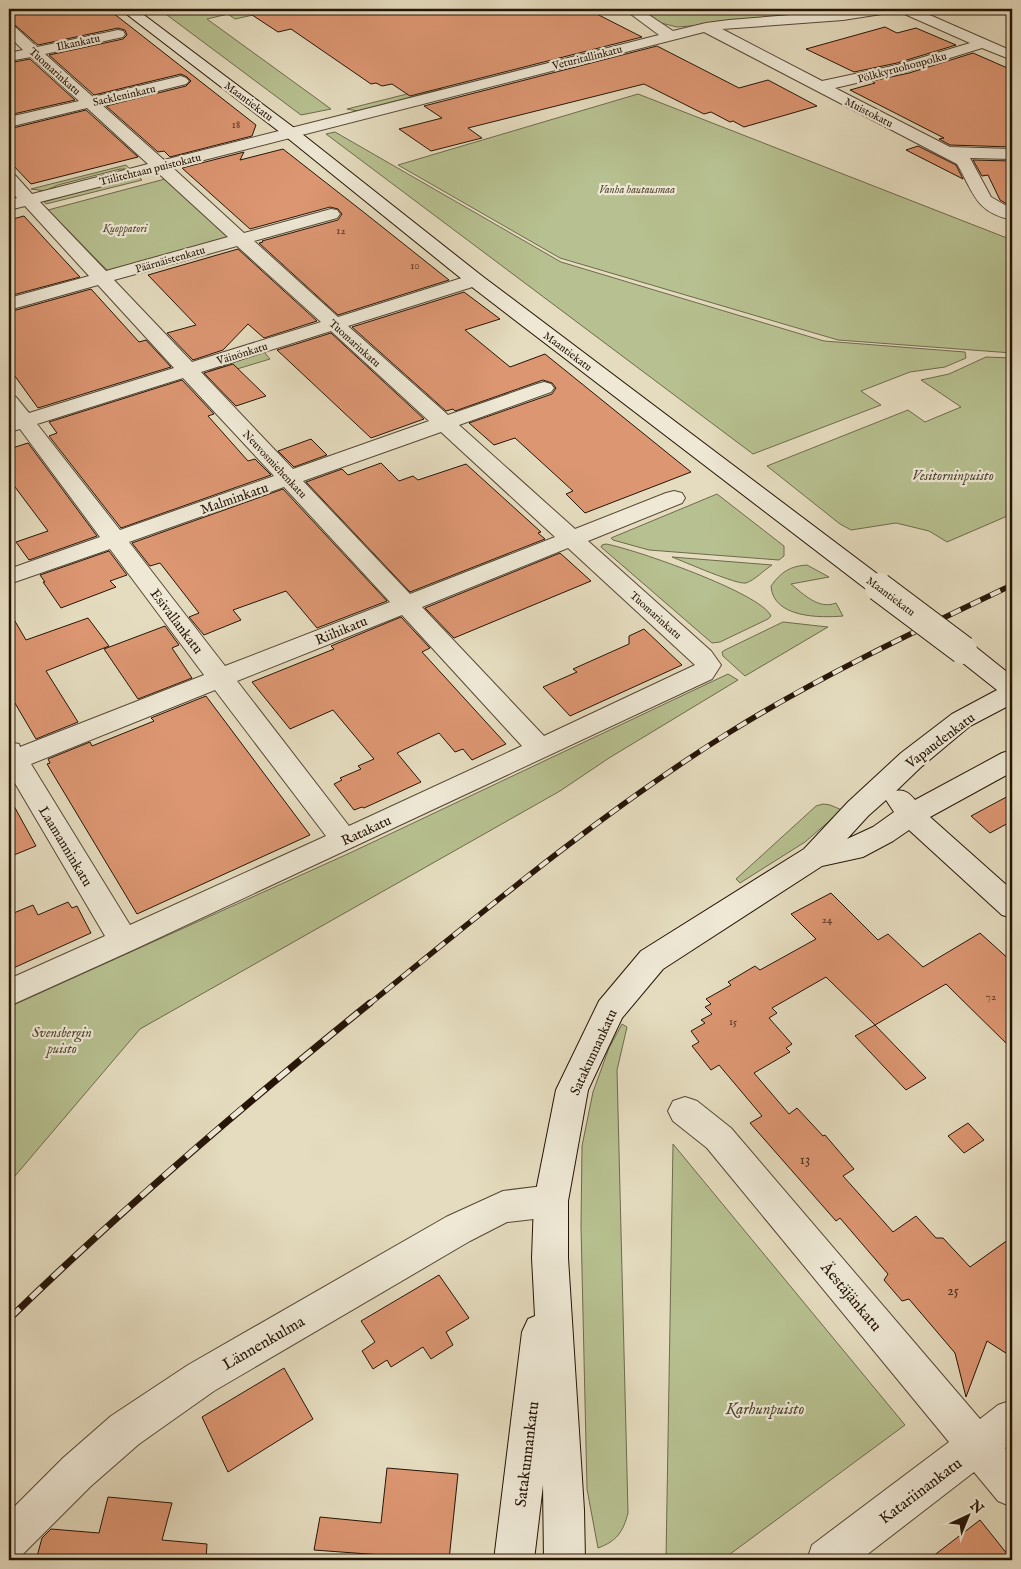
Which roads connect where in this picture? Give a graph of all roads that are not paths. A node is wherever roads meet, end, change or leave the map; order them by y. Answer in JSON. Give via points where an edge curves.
{"nodes":[{"id":1,"x":128,"y":9,"type":"edge"},
{"id":2,"x":631,"y":9,"type":"edge"},
{"id":3,"x":888,"y":9,"type":"edge"},
{"id":4,"x":905,"y":9,"type":"edge"},
{"id":5,"x":706,"y":27,"type":"junction"},
{"id":6,"x":9,"y":29,"type":"edge"},
{"id":7,"x":118,"y":34,"type":"dead end"},
{"id":8,"x":670,"y":36,"type":"junction"},
{"id":9,"x":983,"y":43,"type":"junction"},
{"id":10,"x":34,"y":52,"type":"junction"},
{"id":11,"x":1012,"y":56,"type":"edge"},
{"id":12,"x":9,"y":58,"type":"edge"},
{"id":13,"x":181,"y":82,"type":"dead end"},
{"id":14,"x":820,"y":86,"type":"junction"},
{"id":15,"x":90,"y":103,"type":"junction"},
{"id":16,"x":9,"y":122,"type":"edge"},
{"id":17,"x":291,"y":133,"type":"junction"},
{"id":18,"x":948,"y":152,"type":"junction"},
{"id":19,"x":1012,"y":154,"type":"edge"},
{"id":20,"x":160,"y":166,"type":"junction"},
{"id":21,"x":9,"y":179,"type":"edge"},
{"id":22,"x":19,"y":203,"type":"edge"},
{"id":23,"x":330,"y":214,"type":"dead end"},
{"id":24,"x":1012,"y":215,"type":"edge"},
{"id":25,"x":241,"y":239,"type":"junction"},
{"id":26,"x":101,"y":278,"type":"junction"},
{"id":27,"x":476,"y":280,"type":"junction"},
{"id":28,"x":9,"y":304,"type":"edge"},
{"id":29,"x":335,"y":324,"type":"junction"},
{"id":30,"x":188,"y":370,"type":"junction"},
{"id":31,"x":544,"y":388,"type":"dead end"},
{"id":32,"x":9,"y":401,"type":"edge"},
{"id":33,"x":16,"y":424,"type":"edge"},
{"id":34,"x":444,"y":424,"type":"junction"},
{"id":35,"x":289,"y":478,"type":"junction"},
{"id":36,"x":674,"y":498,"type":"dead end"},
{"id":37,"x":571,"y":538,"type":"junction"},
{"id":38,"x":115,"y":540,"type":"junction"},
{"id":39,"x":9,"y":577,"type":"edge"},
{"id":40,"x":406,"y":604,"type":"junction"},
{"id":41,"x":702,"y":656,"type":"joint"},
{"id":42,"x":220,"y":678,"type":"junction"},
{"id":43,"x":1012,"y":689,"type":"edge"},
{"id":44,"x":1012,"y":693,"type":"edge"},
{"id":45,"x":541,"y":749,"type":"junction"},
{"id":46,"x":10,"y":757,"type":"edge"},
{"id":47,"x":1012,"y":760,"type":"edge"},
{"id":48,"x":897,"y":775,"type":"junction"},
{"id":49,"x":910,"y":815,"type":"junction"},
{"id":50,"x":344,"y":840,"type":"junction"},
{"id":51,"x":814,"y":857,"type":"junction"},
{"id":52,"x":1012,"y":907,"type":"edge"},
{"id":53,"x":124,"y":941,"type":"junction"},
{"id":54,"x":9,"y":992,"type":"edge"},
{"id":55,"x":685,"y":1111,"type":"dead end"},
{"id":56,"x":551,"y":1201,"type":"junction"},
{"id":57,"x":550,"y":1258,"type":"junction"},
{"id":58,"x":1012,"y":1419,"type":"edge"},
{"id":59,"x":978,"y":1446,"type":"junction"},
{"id":60,"x":1012,"y":1488,"type":"edge"},
{"id":61,"x":9,"y":1540,"type":"edge"},
{"id":62,"x":514,"y":1560,"type":"edge"},
{"id":63,"x":564,"y":1560,"type":"edge"},
{"id":64,"x":827,"y":1560,"type":"edge"}],
"edges":[{"from":1,"to":17,"type":"street","name":"Maantiekatu"},
{"from":2,"to":8,"type":"street"},
{"from":3,"to":5,"type":"street","name":"Veturitallinkatu","via":[[849,16]]},
{"from":4,"to":9,"type":"street"},
{"from":5,"to":8,"type":"street","name":"Veturitallinkatu"},
{"from":5,"to":14,"type":"street","name":"Muistokatu"},
{"from":6,"to":10,"type":"street","name":"Tuomarinkatu"},
{"from":7,"to":10,"type":"street","name":"Ilkankatu"},
{"from":8,"to":17,"type":"street","name":"Veturitallinkatu"},
{"from":9,"to":11,"type":"street"},
{"from":9,"to":14,"type":"street","name":"Pölkkyruohonpolku","via":[[877,76]]},
{"from":10,"to":12,"type":"street","name":"Ilkankatu"},
{"from":10,"to":15,"type":"street","name":"Tuomarinkatu"},
{"from":13,"to":15,"type":"street","name":"Sackleninkatu"},
{"from":14,"to":18,"type":"street","name":"Muistokatu"},
{"from":15,"to":16,"type":"street","name":"Sackleninkatu"},
{"from":15,"to":20,"type":"street","name":"Tuomarinkatu"},
{"from":17,"to":20,"type":"street","name":"Tiilitehtaan puistokatu"},
{"from":17,"to":27,"type":"street","name":"Maantiekatu"},
{"from":18,"to":19,"type":"street"},
{"from":18,"to":24,"type":"street","name":"Muistokatu","via":[[964,161],[984,201]]},
{"from":20,"to":22,"type":"street","name":"Tiilitehtaan puistokatu"},
{"from":20,"to":25,"type":"street","name":"Tuomarinkatu"},
{"from":21,"to":22,"type":"street","name":"Neuvosmiehenkatu"},
{"from":22,"to":26,"type":"street","name":"Neuvosmiehenkatu"},
{"from":23,"to":25,"type":"street","name":"Päärnäistenkatu"},
{"from":25,"to":26,"type":"street","name":"Päärnäistenkatu"},
{"from":25,"to":29,"type":"street","name":"Tuomarinkatu"},
{"from":26,"to":28,"type":"street","name":"Päärnäistenkatu"},
{"from":26,"to":30,"type":"street","name":"Neuvosmiehenkatu"},
{"from":27,"to":29,"type":"street","name":"Väinönkatu"},
{"from":27,"to":43,"type":"street","name":"Maantiekatu","bridge":true},
{"from":29,"to":30,"type":"street","name":"Väinönkatu"},
{"from":29,"to":34,"type":"street","name":"Tuomarinkatu"},
{"from":30,"to":33,"type":"street","name":"Väinönkatu"},
{"from":30,"to":35,"type":"street","name":"Neuvosmiehenkatu"},
{"from":31,"to":34,"type":"street","name":"Malminkatu"},
{"from":32,"to":33,"type":"street","name":"Esivallankatu"},
{"from":33,"to":38,"type":"street","name":"Esivallankatu"},
{"from":34,"to":35,"type":"street","name":"Malminkatu"},
{"from":34,"to":37,"type":"street","name":"Tuomarinkatu"},
{"from":35,"to":38,"type":"street","name":"Malminkatu"},
{"from":35,"to":40,"type":"street","name":"Neuvosmiehenkatu"},
{"from":36,"to":37,"type":"street","name":"Riihikatu"},
{"from":37,"to":40,"type":"street","name":"Riihikatu"},
{"from":37,"to":41,"type":"street","name":"Tuomarinkatu"},
{"from":38,"to":39,"type":"street","name":"Malminkatu"},
{"from":38,"to":42,"type":"street","name":"Esivallankatu"},
{"from":40,"to":42,"type":"street","name":"Riihikatu"},
{"from":40,"to":45,"type":"street","name":"Neuvosmiehenkatu"},
{"from":41,"to":45,"type":"street","name":"Ratakatu","via":[[708,666],[703,673]]},
{"from":42,"to":46,"type":"street","name":"Riihikatu"},
{"from":42,"to":50,"type":"street","name":"Esivallankatu"},
{"from":44,"to":48,"type":"street","name":"Vapaudenkatu","via":[[961,720]]},
{"from":45,"to":50,"type":"street","name":"Ratakatu"},
{"from":46,"to":53,"type":"street","name":"Laamanninkatu"},
{"from":47,"to":49,"type":"street"},
{"from":48,"to":49,"type":"street","via":[[895,790]]},
{"from":48,"to":51,"type":"street","name":"Satakunnankatu","via":[[858,809]]},
{"from":49,"to":51,"type":"street","name":"Satakunnankatu","via":[[884,834],[853,849]]},
{"from":49,"to":52,"type":"street"},
{"from":50,"to":53,"type":"street","name":"Ratakatu"},
{"from":51,"to":56,"type":"street","name":"Satakunnankatu","via":[[652,960],[610,1010],[572,1090]]},
{"from":53,"to":54,"type":"street","name":"Ratakatu"},
{"from":55,"to":59,"type":"street","name":"Äestäjänkatu","via":[[719,1138]]},
{"from":56,"to":57,"type":"street","name":"Satakunnankatu"},
{"from":56,"to":61,"type":"street","name":"Lännenkulma","via":[[503,1207],[458,1228],[201,1378],[125,1430],[77,1472]]},
{"from":57,"to":62,"type":"street","name":"Satakunnankatu"},
{"from":57,"to":63,"type":"street","name":"Satakunnankatu"},
{"from":58,"to":59,"type":"street","name":"Katariinankatu"},
{"from":59,"to":60,"type":"street","name":"Äestäjänkatu"},
{"from":59,"to":64,"type":"street","name":"Katariinankatu"}]}
